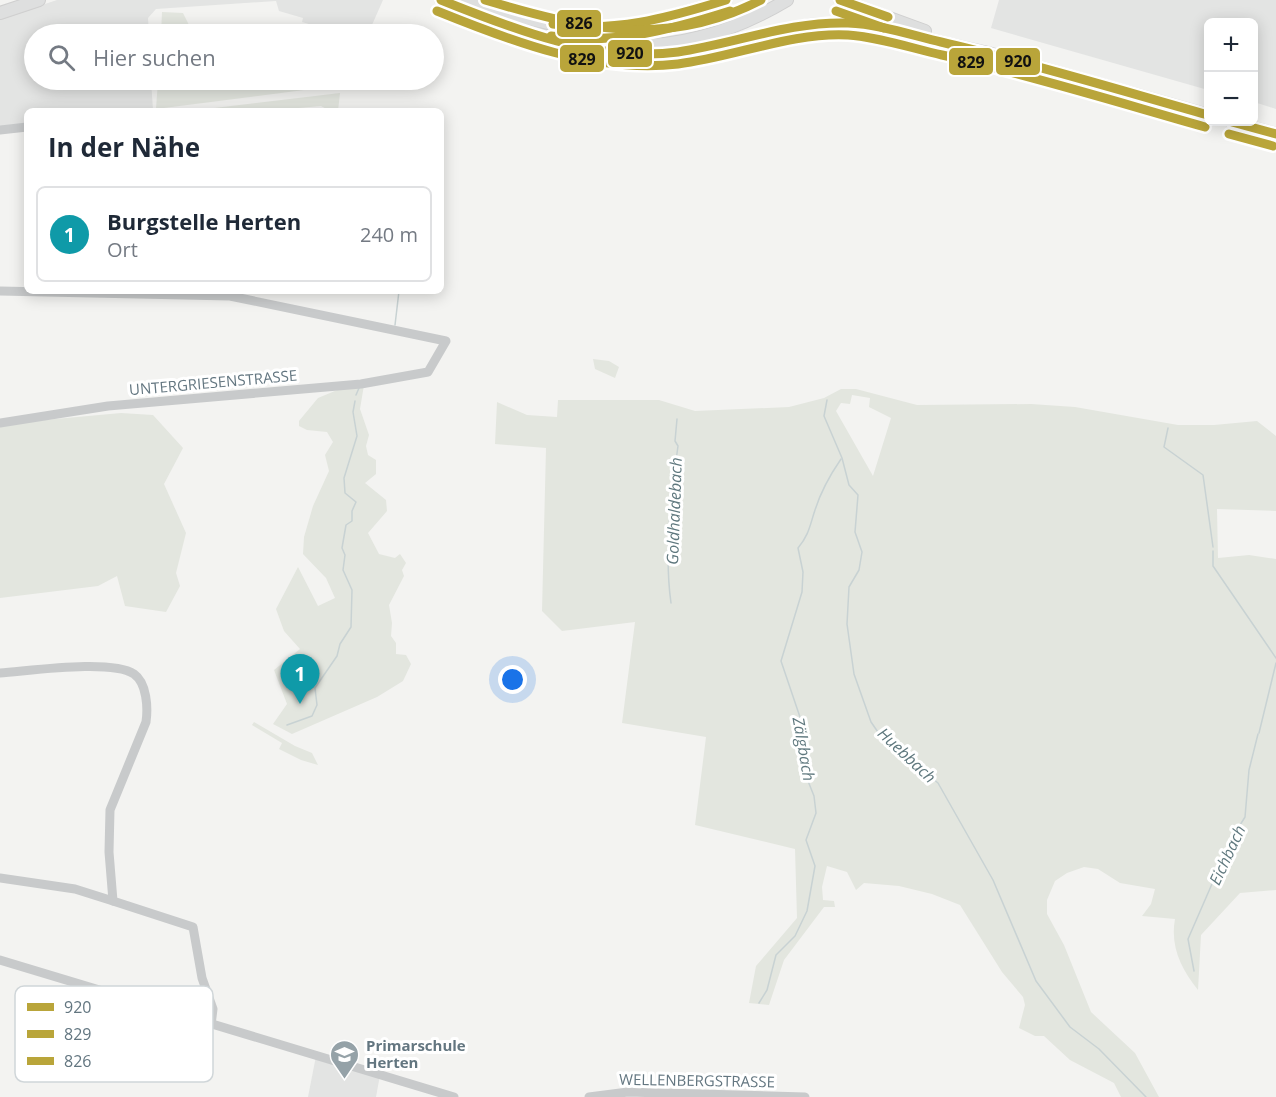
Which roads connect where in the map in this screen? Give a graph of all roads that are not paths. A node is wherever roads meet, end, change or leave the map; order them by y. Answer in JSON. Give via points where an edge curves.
{"nodes":[{"id":1,"x":39,"y":0,"type":"edge"},
{"id":2,"x":442,"y":0,"type":"edge"},
{"id":3,"x":447,"y":0,"type":"edge"},
{"id":4,"x":726,"y":0,"type":"edge"},
{"id":5,"x":787,"y":0,"type":"edge"},
{"id":6,"x":840,"y":0,"type":"edge"},
{"id":7,"x":0,"y":14,"type":"edge"},
{"id":8,"x":988,"y":53,"type":"junction"},
{"id":9,"x":1204,"y":114,"type":"edge"},
{"id":10,"x":1247,"y":126,"type":"edge"},
{"id":11,"x":24,"y":127,"type":"edge"},
{"id":12,"x":0,"y":130,"type":"edge"},
{"id":13,"x":1276,"y":134,"type":"edge"},
{"id":14,"x":0,"y":291,"type":"edge"},
{"id":15,"x":24,"y":292,"type":"edge"},
{"id":16,"x":138,"y":294,"type":"edge"},
{"id":17,"x":0,"y":423,"type":"edge"},
{"id":18,"x":0,"y":673,"type":"edge"},
{"id":19,"x":0,"y":878,"type":"edge"},
{"id":20,"x":113,"y":901,"type":"junction"},
{"id":21,"x":0,"y":960,"type":"edge"},
{"id":22,"x":86,"y":986,"type":"edge"},
{"id":23,"x":205,"y":986,"type":"edge"},
{"id":24,"x":213,"y":1025,"type":"edge"},
{"id":25,"x":454,"y":1097,"type":"edge"},
{"id":26,"x":589,"y":1097,"type":"edge"},
{"id":27,"x":805,"y":1097,"type":"edge"}],
"edges":[{"from":1,"to":7,"type":"main road"},
{"from":2,"to":5,"type":"main road","via":[[568,36],[633,45],[702,38]]},
{"from":2,"to":8,"type":"main road","via":[[494,21],[627,54],[677,51],[837,23],[896,30]]},
{"from":3,"to":4,"type":"main road","via":[[559,26],[604,29],[656,22]]},
{"from":6,"to":8,"type":"main road"},
{"from":8,"to":9,"type":"main road"},
{"from":10,"to":13,"type":"main road"},
{"from":11,"to":12,"type":"street"},
{"from":14,"to":15,"type":"street","name":"UNTERGRIESENSTRASSE"},
{"from":16,"to":17,"type":"street","name":"UNTERGRIESENSTRASSE","via":[[230,296],[446,341],[428,372],[361,384],[108,406]]},
{"from":18,"to":20,"type":"street","via":[[118,668],[135,675],[142,685],[148,710],[146,722],[110,810]]},
{"from":19,"to":20,"type":"street","via":[[75,889]]},
{"from":20,"to":23,"type":"street","via":[[194,927]]},
{"from":21,"to":22,"type":"street"},
{"from":24,"to":25,"type":"street"},
{"from":26,"to":27,"type":"street","name":"WELLENBERGSTRASSE","via":[[628,1092]]}]}
